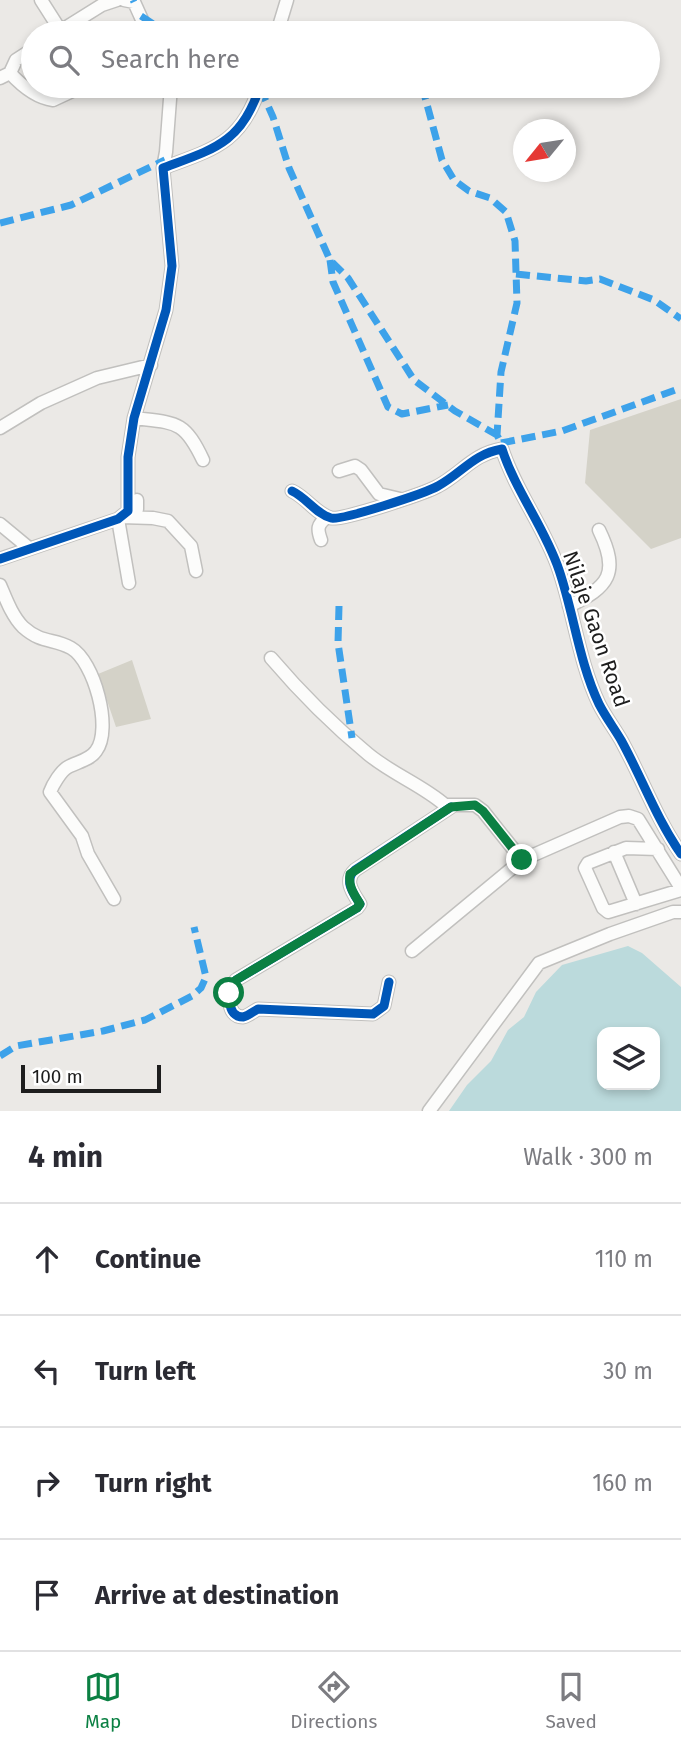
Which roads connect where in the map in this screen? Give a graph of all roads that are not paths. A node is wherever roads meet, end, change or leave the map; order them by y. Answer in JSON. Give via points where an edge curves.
{"nodes":[{"id":1,"x":41,"y":0,"type":"edge"},
{"id":2,"x":117,"y":0,"type":"edge"},
{"id":3,"x":124,"y":0,"type":"edge"},
{"id":4,"x":287,"y":0,"type":"edge"},
{"id":5,"x":53,"y":21,"type":"edge"},
{"id":6,"x":77,"y":21,"type":"edge"},
{"id":7,"x":143,"y":21,"type":"edge"},
{"id":8,"x":281,"y":21,"type":"edge"},
{"id":9,"x":21,"y":57,"type":"edge"},
{"id":10,"x":5,"y":75,"type":"edge"},
{"id":11,"x":21,"y":85,"type":"edge"},
{"id":12,"x":170,"y":98,"type":"edge"},
{"id":13,"x":256,"y":98,"type":"edge"},
{"id":14,"x":163,"y":168,"type":"junction"},
{"id":15,"x":151,"y":365,"type":"junction"},
{"id":16,"x":134,"y":418,"type":"junction"},
{"id":17,"x":0,"y":428,"type":"edge"},
{"id":18,"x":203,"y":460,"type":"dead end"},
{"id":19,"x":339,"y":471,"type":"dead end"},
{"id":20,"x":292,"y":491,"type":"dead end"},
{"id":21,"x":401,"y":499,"type":"junction"},
{"id":22,"x":137,"y":500,"type":"dead end"},
{"id":23,"x":122,"y":515,"type":"junction"},
{"id":24,"x":327,"y":517,"type":"junction"},
{"id":25,"x":0,"y":524,"type":"edge"},
{"id":26,"x":599,"y":530,"type":"dead end"},
{"id":27,"x":321,"y":540,"type":"dead end"},
{"id":28,"x":29,"y":548,"type":"junction"},
{"id":29,"x":0,"y":559,"type":"edge"},
{"id":30,"x":196,"y":571,"type":"dead end"},
{"id":31,"x":129,"y":583,"type":"dead end"},
{"id":32,"x":0,"y":584,"type":"edge"},
{"id":33,"x":569,"y":606,"type":"junction"},
{"id":34,"x":271,"y":658,"type":"dead end"},
{"id":35,"x":451,"y":807,"type":"junction"},
{"id":36,"x":666,"y":832,"type":"junction"},
{"id":37,"x":654,"y":844,"type":"junction"},
{"id":38,"x":614,"y":852,"type":"junction"},
{"id":39,"x":681,"y":853,"type":"edge"},
{"id":40,"x":522,"y":860,"type":"junction"},
{"id":41,"x":681,"y":889,"type":"edge"},
{"id":42,"x":114,"y":899,"type":"dead end"},
{"id":43,"x":636,"y":904,"type":"junction"},
{"id":44,"x":681,"y":912,"type":"edge"},
{"id":45,"x":412,"y":951,"type":"dead end"},
{"id":46,"x":389,"y":982,"type":"dead end"},
{"id":47,"x":429,"y":1111,"type":"edge"}],
"edges":[{"from":1,"to":5,"type":"street"},
{"from":2,"to":6,"type":"street"},
{"from":3,"to":7,"type":"street","via":[[134,2]]},
{"from":4,"to":8,"type":"street"},
{"from":9,"to":10,"type":"street"},
{"from":10,"to":11,"type":"street"},
{"from":12,"to":14,"type":"street"},
{"from":13,"to":14,"type":"street","via":[[233,137],[206,153]]},
{"from":14,"to":15,"type":"street","via":[[172,266]]},
{"from":15,"to":16,"type":"street"},
{"from":15,"to":17,"type":"street","via":[[97,378]]},
{"from":16,"to":18,"type":"street","via":[[170,422],[191,435]]},
{"from":16,"to":23,"type":"street"},
{"from":19,"to":21,"type":"street","via":[[355,466],[379,494]]},
{"from":20,"to":24,"type":"street"},
{"from":21,"to":24,"type":"street","via":[[338,520]]},
{"from":21,"to":33,"type":"street","name":"Nilaje Gaon Road","via":[[432,490],[472,460],[502,449],[559,569]]},
{"from":22,"to":23,"type":"street","via":[[137,509]]},
{"from":23,"to":28,"type":"street"},
{"from":23,"to":30,"type":"street","via":[[168,521],[191,546]]},
{"from":23,"to":31,"type":"street"},
{"from":24,"to":27,"type":"street","via":[[317,528]]},
{"from":25,"to":28,"type":"street"},
{"from":26,"to":33,"type":"street","via":[[610,561],[606,582]]},
{"from":28,"to":29,"type":"street"},
{"from":32,"to":42,"type":"street","via":[[22,625],[42,641],[73,649],[102,703],[103,729],[97,751],[66,768],[50,792],[82,836]]},
{"from":33,"to":36,"type":"street","name":"Nilaje Gaon Road","via":[[599,704]]},
{"from":34,"to":35,"type":"street","via":[[368,754]]},
{"from":35,"to":40,"type":"street","via":[[475,805]]},
{"from":35,"to":46,"type":"street","via":[[350,874],[360,904],[357,908],[236,980],[229,1001],[236,1014],[245,1017],[258,1009],[373,1014],[384,1006]]},
{"from":36,"to":37,"type":"street"},
{"from":36,"to":39,"type":"street","name":"Nilaje Gaon Road"},
{"from":37,"to":38,"type":"street"},
{"from":37,"to":40,"type":"street","via":[[638,819],[620,817]]},
{"from":37,"to":41,"type":"street"},
{"from":38,"to":43,"type":"street"},
{"from":38,"to":43,"type":"street","via":[[585,868],[608,912]]},
{"from":40,"to":45,"type":"street"},
{"from":41,"to":43,"type":"street"},
{"from":44,"to":47,"type":"street","via":[[539,963]]}]}
